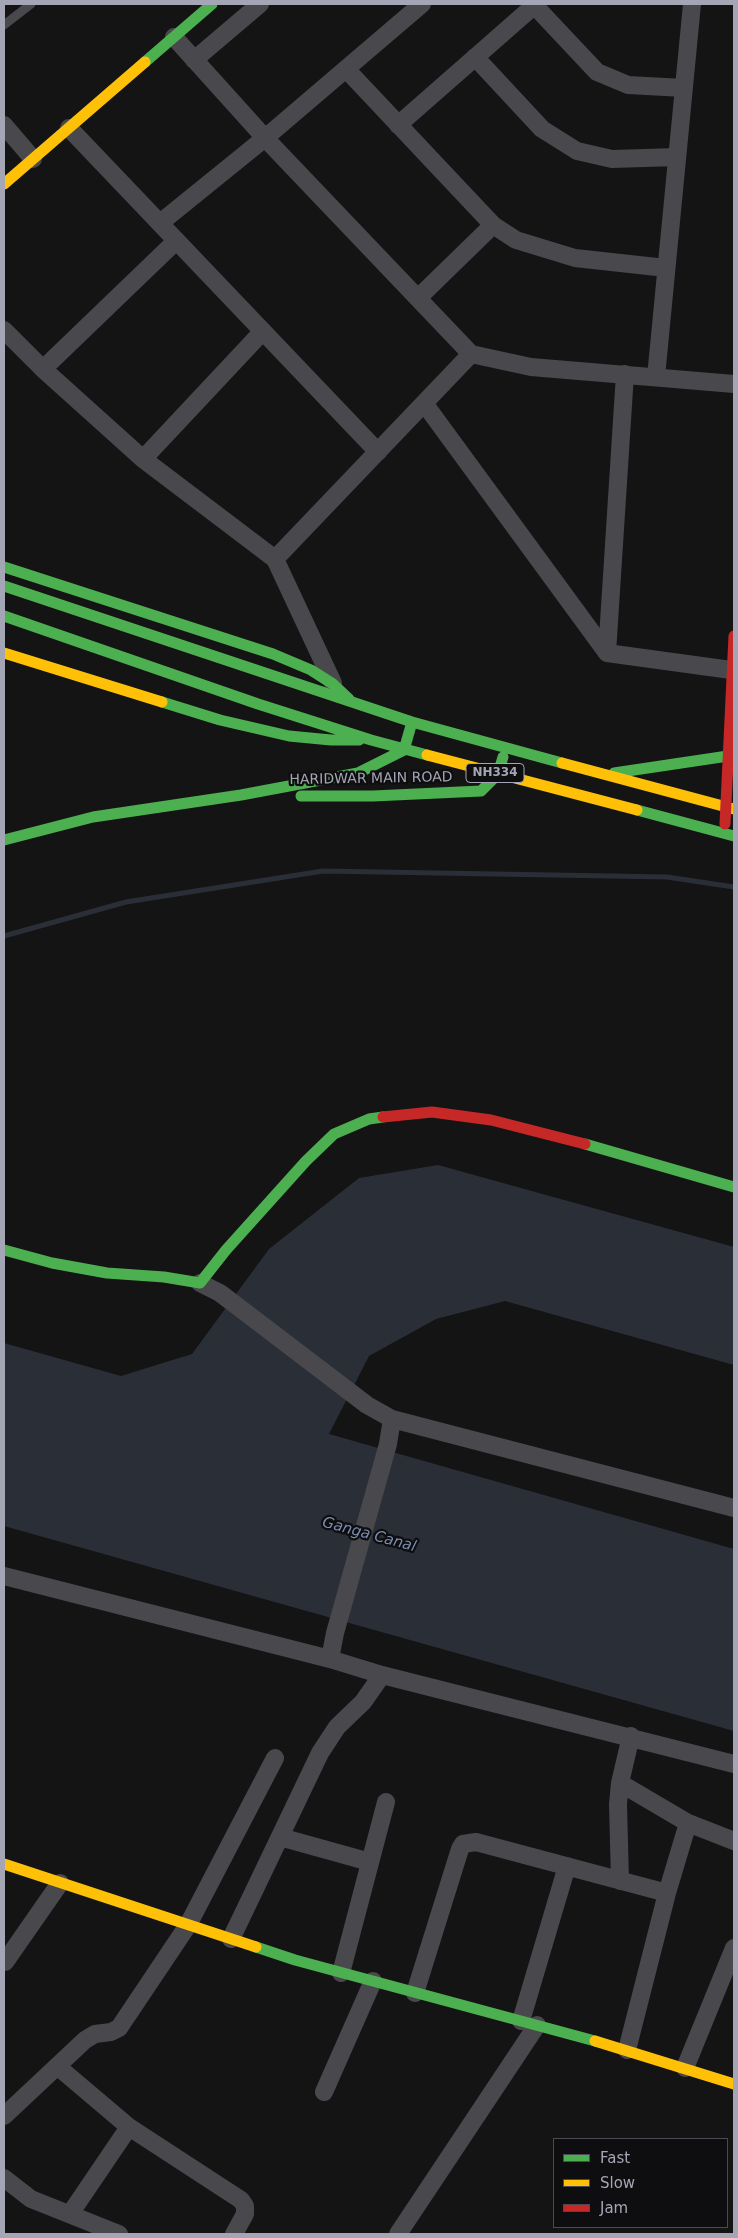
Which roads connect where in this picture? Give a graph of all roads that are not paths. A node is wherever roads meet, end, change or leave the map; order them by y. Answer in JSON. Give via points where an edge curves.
{"nodes":[{"id":1,"x":31,"y":4,"type":"edge"},
{"id":2,"x":212,"y":4,"type":"edge"},
{"id":3,"x":260,"y":4,"type":"edge"},
{"id":4,"x":422,"y":4,"type":"edge"},
{"id":5,"x":535,"y":4,"type":"edge"},
{"id":6,"x":692,"y":4,"type":"edge"},
{"id":7,"x":4,"y":25,"type":"edge"},
{"id":8,"x":174,"y":37,"type":"junction"},
{"id":9,"x":475,"y":57,"type":"junction"},
{"id":10,"x":194,"y":60,"type":"junction"},
{"id":11,"x":346,"y":70,"type":"junction"},
{"id":12,"x":684,"y":88,"type":"junction"},
{"id":13,"x":4,"y":125,"type":"edge"},
{"id":14,"x":398,"y":125,"type":"junction"},
{"id":15,"x":69,"y":128,"type":"junction"},
{"id":16,"x":266,"y":138,"type":"junction"},
{"id":17,"x":677,"y":157,"type":"junction"},
{"id":18,"x":33,"y":159,"type":"junction"},
{"id":19,"x":4,"y":184,"type":"edge"},
{"id":20,"x":160,"y":223,"type":"junction"},
{"id":21,"x":493,"y":225,"type":"junction"},
{"id":22,"x":176,"y":241,"type":"junction"},
{"id":23,"x":666,"y":268,"type":"junction"},
{"id":24,"x":418,"y":298,"type":"junction"},
{"id":25,"x":4,"y":330,"type":"edge"},
{"id":26,"x":263,"y":331,"type":"junction"},
{"id":27,"x":471,"y":354,"type":"junction"},
{"id":28,"x":43,"y":369,"type":"junction"},
{"id":29,"x":625,"y":374,"type":"junction"},
{"id":30,"x":656,"y":377,"type":"junction"},
{"id":31,"x":734,"y":384,"type":"edge"},
{"id":32,"x":424,"y":403,"type":"junction"},
{"id":33,"x":378,"y":452,"type":"junction"},
{"id":34,"x":143,"y":459,"type":"junction"},
{"id":35,"x":275,"y":559,"type":"junction"},
{"id":36,"x":4,"y":568,"type":"edge"},
{"id":37,"x":4,"y":586,"type":"edge"},
{"id":38,"x":4,"y":616,"type":"edge"},
{"id":39,"x":734,"y":636,"type":"edge"},
{"id":40,"x":4,"y":653,"type":"edge"},
{"id":41,"x":607,"y":653,"type":"junction"},
{"id":42,"x":731,"y":670,"type":"junction"},
{"id":43,"x":333,"y":684,"type":"junction"},
{"id":44,"x":354,"y":703,"type":"junction"},
{"id":45,"x":412,"y":722,"type":"junction"},
{"id":46,"x":371,"y":740,"type":"junction"},
{"id":47,"x":506,"y":748,"type":"junction"},
{"id":48,"x":404,"y":750,"type":"junction"},
{"id":49,"x":732,"y":758,"type":"edge"},
{"id":50,"x":498,"y":774,"type":"junction"},
{"id":51,"x":604,"y":775,"type":"junction"},
{"id":52,"x":241,"y":795,"type":"junction"},
{"id":53,"x":730,"y":808,"type":"edge"},
{"id":54,"x":730,"y":834,"type":"edge"},
{"id":55,"x":4,"y":840,"type":"edge"},
{"id":56,"x":734,"y":1187,"type":"edge"},
{"id":57,"x":4,"y":1250,"type":"edge"},
{"id":58,"x":200,"y":1283,"type":"junction"},
{"id":59,"x":392,"y":1418,"type":"junction"},
{"id":60,"x":734,"y":1508,"type":"edge"},
{"id":61,"x":4,"y":1576,"type":"edge"},
{"id":62,"x":330,"y":1659,"type":"junction"},
{"id":63,"x":382,"y":1675,"type":"junction"},
{"id":64,"x":631,"y":1736,"type":"junction"},
{"id":65,"x":275,"y":1758,"type":"dead end"},
{"id":66,"x":734,"y":1764,"type":"edge"},
{"id":67,"x":620,"y":1783,"type":"junction"},
{"id":68,"x":386,"y":1802,"type":"dead end"},
{"id":69,"x":688,"y":1823,"type":"junction"},
{"id":70,"x":280,"y":1837,"type":"junction"},
{"id":71,"x":734,"y":1841,"type":"edge"},
{"id":72,"x":370,"y":1862,"type":"junction"},
{"id":73,"x":4,"y":1864,"type":"edge"},
{"id":74,"x":567,"y":1866,"type":"junction"},
{"id":75,"x":620,"y":1880,"type":"junction"},
{"id":76,"x":60,"y":1883,"type":"junction"},
{"id":77,"x":667,"y":1892,"type":"junction"},
{"id":78,"x":188,"y":1925,"type":"junction"},
{"id":79,"x":231,"y":1940,"type":"junction"},
{"id":80,"x":734,"y":1948,"type":"edge"},
{"id":81,"x":5,"y":1962,"type":"dead end"},
{"id":82,"x":341,"y":1972,"type":"junction"},
{"id":83,"x":373,"y":1981,"type":"junction"},
{"id":84,"x":416,"y":1993,"type":"junction"},
{"id":85,"x":529,"y":2023,"type":"junction"},
{"id":86,"x":627,"y":2050,"type":"junction"},
{"id":87,"x":57,"y":2066,"type":"junction"},
{"id":88,"x":685,"y":2068,"type":"junction"},
{"id":89,"x":734,"y":2084,"type":"edge"},
{"id":90,"x":324,"y":2092,"type":"dead end"},
{"id":91,"x":4,"y":2116,"type":"edge"},
{"id":92,"x":129,"y":2127,"type":"junction"},
{"id":93,"x":4,"y":2178,"type":"edge"},
{"id":94,"x":70,"y":2214,"type":"junction"},
{"id":95,"x":119,"y":2234,"type":"edge"},
{"id":96,"x":234,"y":2234,"type":"edge"},
{"id":97,"x":398,"y":2234,"type":"edge"}],
"edges":[{"from":1,"to":7,"type":"lane"},
{"from":2,"to":8,"type":"main road"},
{"from":3,"to":10,"type":"street"},
{"from":4,"to":11,"type":"street"},
{"from":5,"to":9,"type":"street"},
{"from":5,"to":12,"type":"street","via":[[597,72],[628,85]]},
{"from":6,"to":12,"type":"street"},
{"from":8,"to":10,"type":"street"},
{"from":8,"to":15,"type":"main road"},
{"from":9,"to":14,"type":"street"},
{"from":9,"to":17,"type":"street","via":[[542,129],[577,151],[612,159]]},
{"from":10,"to":16,"type":"street"},
{"from":11,"to":14,"type":"street"},
{"from":11,"to":16,"type":"street"},
{"from":12,"to":17,"type":"street"},
{"from":13,"to":18,"type":"street"},
{"from":14,"to":21,"type":"street"},
{"from":15,"to":18,"type":"main road"},
{"from":15,"to":20,"type":"street"},
{"from":16,"to":20,"type":"street"},
{"from":16,"to":24,"type":"street"},
{"from":17,"to":23,"type":"street"},
{"from":18,"to":19,"type":"main road"},
{"from":20,"to":22,"type":"street"},
{"from":21,"to":23,"type":"street","via":[[516,240],[575,258]]},
{"from":21,"to":24,"type":"street"},
{"from":22,"to":26,"type":"street"},
{"from":22,"to":28,"type":"street"},
{"from":23,"to":30,"type":"street"},
{"from":24,"to":27,"type":"street"},
{"from":25,"to":28,"type":"street"},
{"from":26,"to":33,"type":"street"},
{"from":26,"to":34,"type":"street"},
{"from":27,"to":29,"type":"street","via":[[531,367]]},
{"from":27,"to":32,"type":"street"},
{"from":28,"to":34,"type":"street"},
{"from":29,"to":30,"type":"street"},
{"from":29,"to":41,"type":"street"},
{"from":30,"to":31,"type":"street"},
{"from":32,"to":33,"type":"street"},
{"from":32,"to":41,"type":"street"},
{"from":33,"to":35,"type":"street"},
{"from":34,"to":35,"type":"street"},
{"from":35,"to":43,"type":"street"},
{"from":36,"to":43,"type":"main road","via":[[272,654],[311,670]]},
{"from":37,"to":44,"type":"main road","number":"NH334"},
{"from":38,"to":46,"type":"main road","number":"NH334"},
{"from":39,"to":42,"type":"main road"},
{"from":40,"to":46,"type":"main road","via":[[220,720],[289,736]]},
{"from":41,"to":42,"type":"street"},
{"from":42,"to":49,"type":"main road"},
{"from":43,"to":44,"type":"main road"},
{"from":44,"to":45,"type":"main road","number":"NH334"},
{"from":45,"to":47,"type":"main road","number":"NH334"},
{"from":45,"to":48,"type":"main road"},
{"from":46,"to":48,"type":"main road","number":"NH334"},
{"from":47,"to":50,"type":"main road","name":"HARIDWAR MAIN ROAD"},
{"from":47,"to":51,"type":"main road","number":"NH334"},
{"from":48,"to":50,"type":"main road","number":"NH334"},
{"from":48,"to":52,"type":"main road","name":"HARIDWAR MAIN ROAD","via":[[358,773]]},
{"from":49,"to":51,"type":"main road"},
{"from":49,"to":53,"type":"main road"},
{"from":50,"to":52,"type":"main road","name":"HARIDWAR MAIN ROAD","via":[[481,791],[373,796]]},
{"from":50,"to":54,"type":"main road","number":"NH334"},
{"from":51,"to":53,"type":"main road","number":"NH334"},
{"from":52,"to":55,"type":"main road","name":"HARIDWAR MAIN ROAD","via":[[93,816]]},
{"from":53,"to":54,"type":"main road"},
{"from":56,"to":58,"type":"main road","via":[[490,1120],[432,1112],[369,1119],[334,1134],[246,1228]]},
{"from":57,"to":58,"type":"main road","via":[[107,1273]]},
{"from":58,"to":59,"type":"street","via":[[220,1294],[367,1405]]},
{"from":59,"to":60,"type":"street"},
{"from":59,"to":62,"type":"street","via":[[388,1444]]},
{"from":61,"to":62,"type":"street"},
{"from":62,"to":63,"type":"street"},
{"from":63,"to":64,"type":"street"},
{"from":63,"to":70,"type":"street","via":[[324,1746]]},
{"from":64,"to":66,"type":"street"},
{"from":64,"to":67,"type":"street"},
{"from":65,"to":78,"type":"street"},
{"from":67,"to":69,"type":"street"},
{"from":67,"to":75,"type":"street"},
{"from":68,"to":72,"type":"street"},
{"from":69,"to":71,"type":"street"},
{"from":69,"to":77,"type":"street"},
{"from":70,"to":72,"type":"street"},
{"from":70,"to":79,"type":"street"},
{"from":72,"to":82,"type":"street"},
{"from":73,"to":76,"type":"main road"},
{"from":74,"to":75,"type":"street"},
{"from":74,"to":84,"type":"street","via":[[476,1842],[464,1844]]},
{"from":74,"to":85,"type":"street"},
{"from":75,"to":77,"type":"street"},
{"from":76,"to":78,"type":"main road"},
{"from":76,"to":81,"type":"street"},
{"from":77,"to":86,"type":"street"},
{"from":78,"to":79,"type":"main road"},
{"from":78,"to":87,"type":"street","via":[[119,2028],[91,2035]]},
{"from":79,"to":82,"type":"main road"},
{"from":80,"to":88,"type":"street"},
{"from":82,"to":83,"type":"main road"},
{"from":83,"to":84,"type":"main road"},
{"from":83,"to":90,"type":"street"},
{"from":84,"to":85,"type":"main road"},
{"from":85,"to":86,"type":"main road"},
{"from":85,"to":97,"type":"street"},
{"from":86,"to":88,"type":"main road"},
{"from":87,"to":91,"type":"street"},
{"from":87,"to":92,"type":"street"},
{"from":88,"to":89,"type":"main road"},
{"from":92,"to":94,"type":"street"},
{"from":92,"to":96,"type":"street","via":[[241,2200],[245,2214]]},
{"from":93,"to":94,"type":"street","via":[[31,2199]]},
{"from":94,"to":95,"type":"street"}]}
